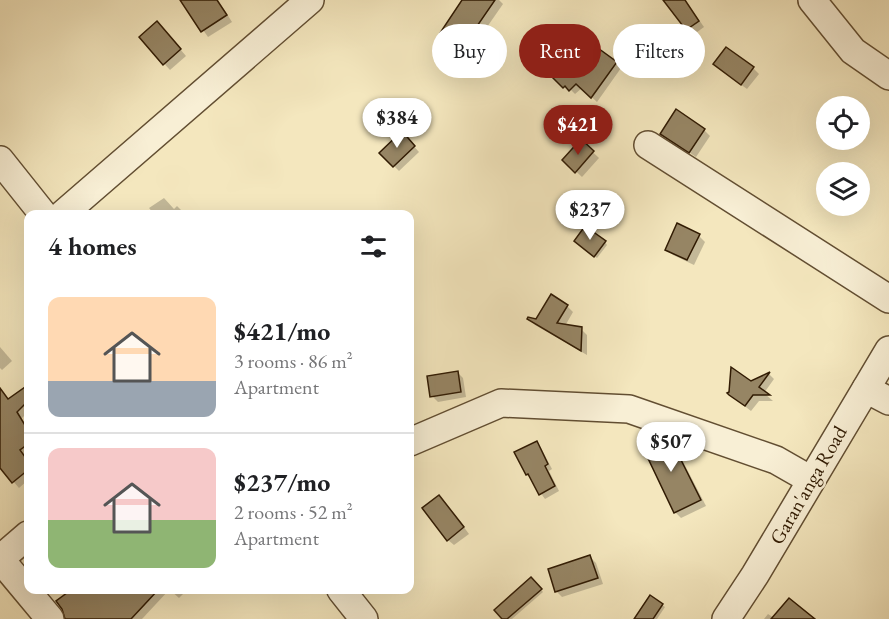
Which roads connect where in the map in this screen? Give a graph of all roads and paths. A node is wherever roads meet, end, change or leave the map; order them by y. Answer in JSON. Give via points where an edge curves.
{"nodes":[{"id":1,"x":310,"y":0,"type":"edge"},
{"id":2,"x":812,"y":0,"type":"edge"},
{"id":3,"x":889,"y":76,"type":"edge"},
{"id":4,"x":648,"y":145,"type":"dead end"},
{"id":5,"x":0,"y":160,"type":"edge"},
{"id":6,"x":40,"y":210,"type":"edge"},
{"id":7,"x":68,"y":210,"type":"edge"},
{"id":8,"x":889,"y":299,"type":"edge"},
{"id":9,"x":889,"y":350,"type":"edge"},
{"id":10,"x":877,"y":395,"type":"edge"},
{"id":11,"x":414,"y":440,"type":"edge"},
{"id":12,"x":811,"y":480,"type":"junction"},
{"id":13,"x":24,"y":538,"type":"edge"},
{"id":14,"x":0,"y":559,"type":"edge"},
{"id":15,"x":24,"y":588,"type":"edge"},
{"id":16,"x":29,"y":594,"type":"edge"},
{"id":17,"x":344,"y":594,"type":"edge"},
{"id":18,"x":50,"y":619,"type":"edge"},
{"id":19,"x":364,"y":619,"type":"edge"},
{"id":20,"x":726,"y":619,"type":"edge"}],
"edges":[{"from":1,"to":7,"type":"street"},
{"from":2,"to":3,"type":"street","via":[[853,51]]},
{"from":4,"to":8,"type":"street"},
{"from":5,"to":6,"type":"street"},
{"from":9,"to":10,"type":"street","name":"Garan'anga Road"},
{"from":10,"to":12,"type":"street","name":"Garan'anga Road"},
{"from":11,"to":12,"type":"street","via":[[501,403],[629,409],[776,460]]},
{"from":12,"to":20,"type":"street","name":"Garan'anga Road"},
{"from":13,"to":14,"type":"street"},
{"from":14,"to":15,"type":"street"},
{"from":16,"to":18,"type":"street"},
{"from":17,"to":19,"type":"street"}]}
